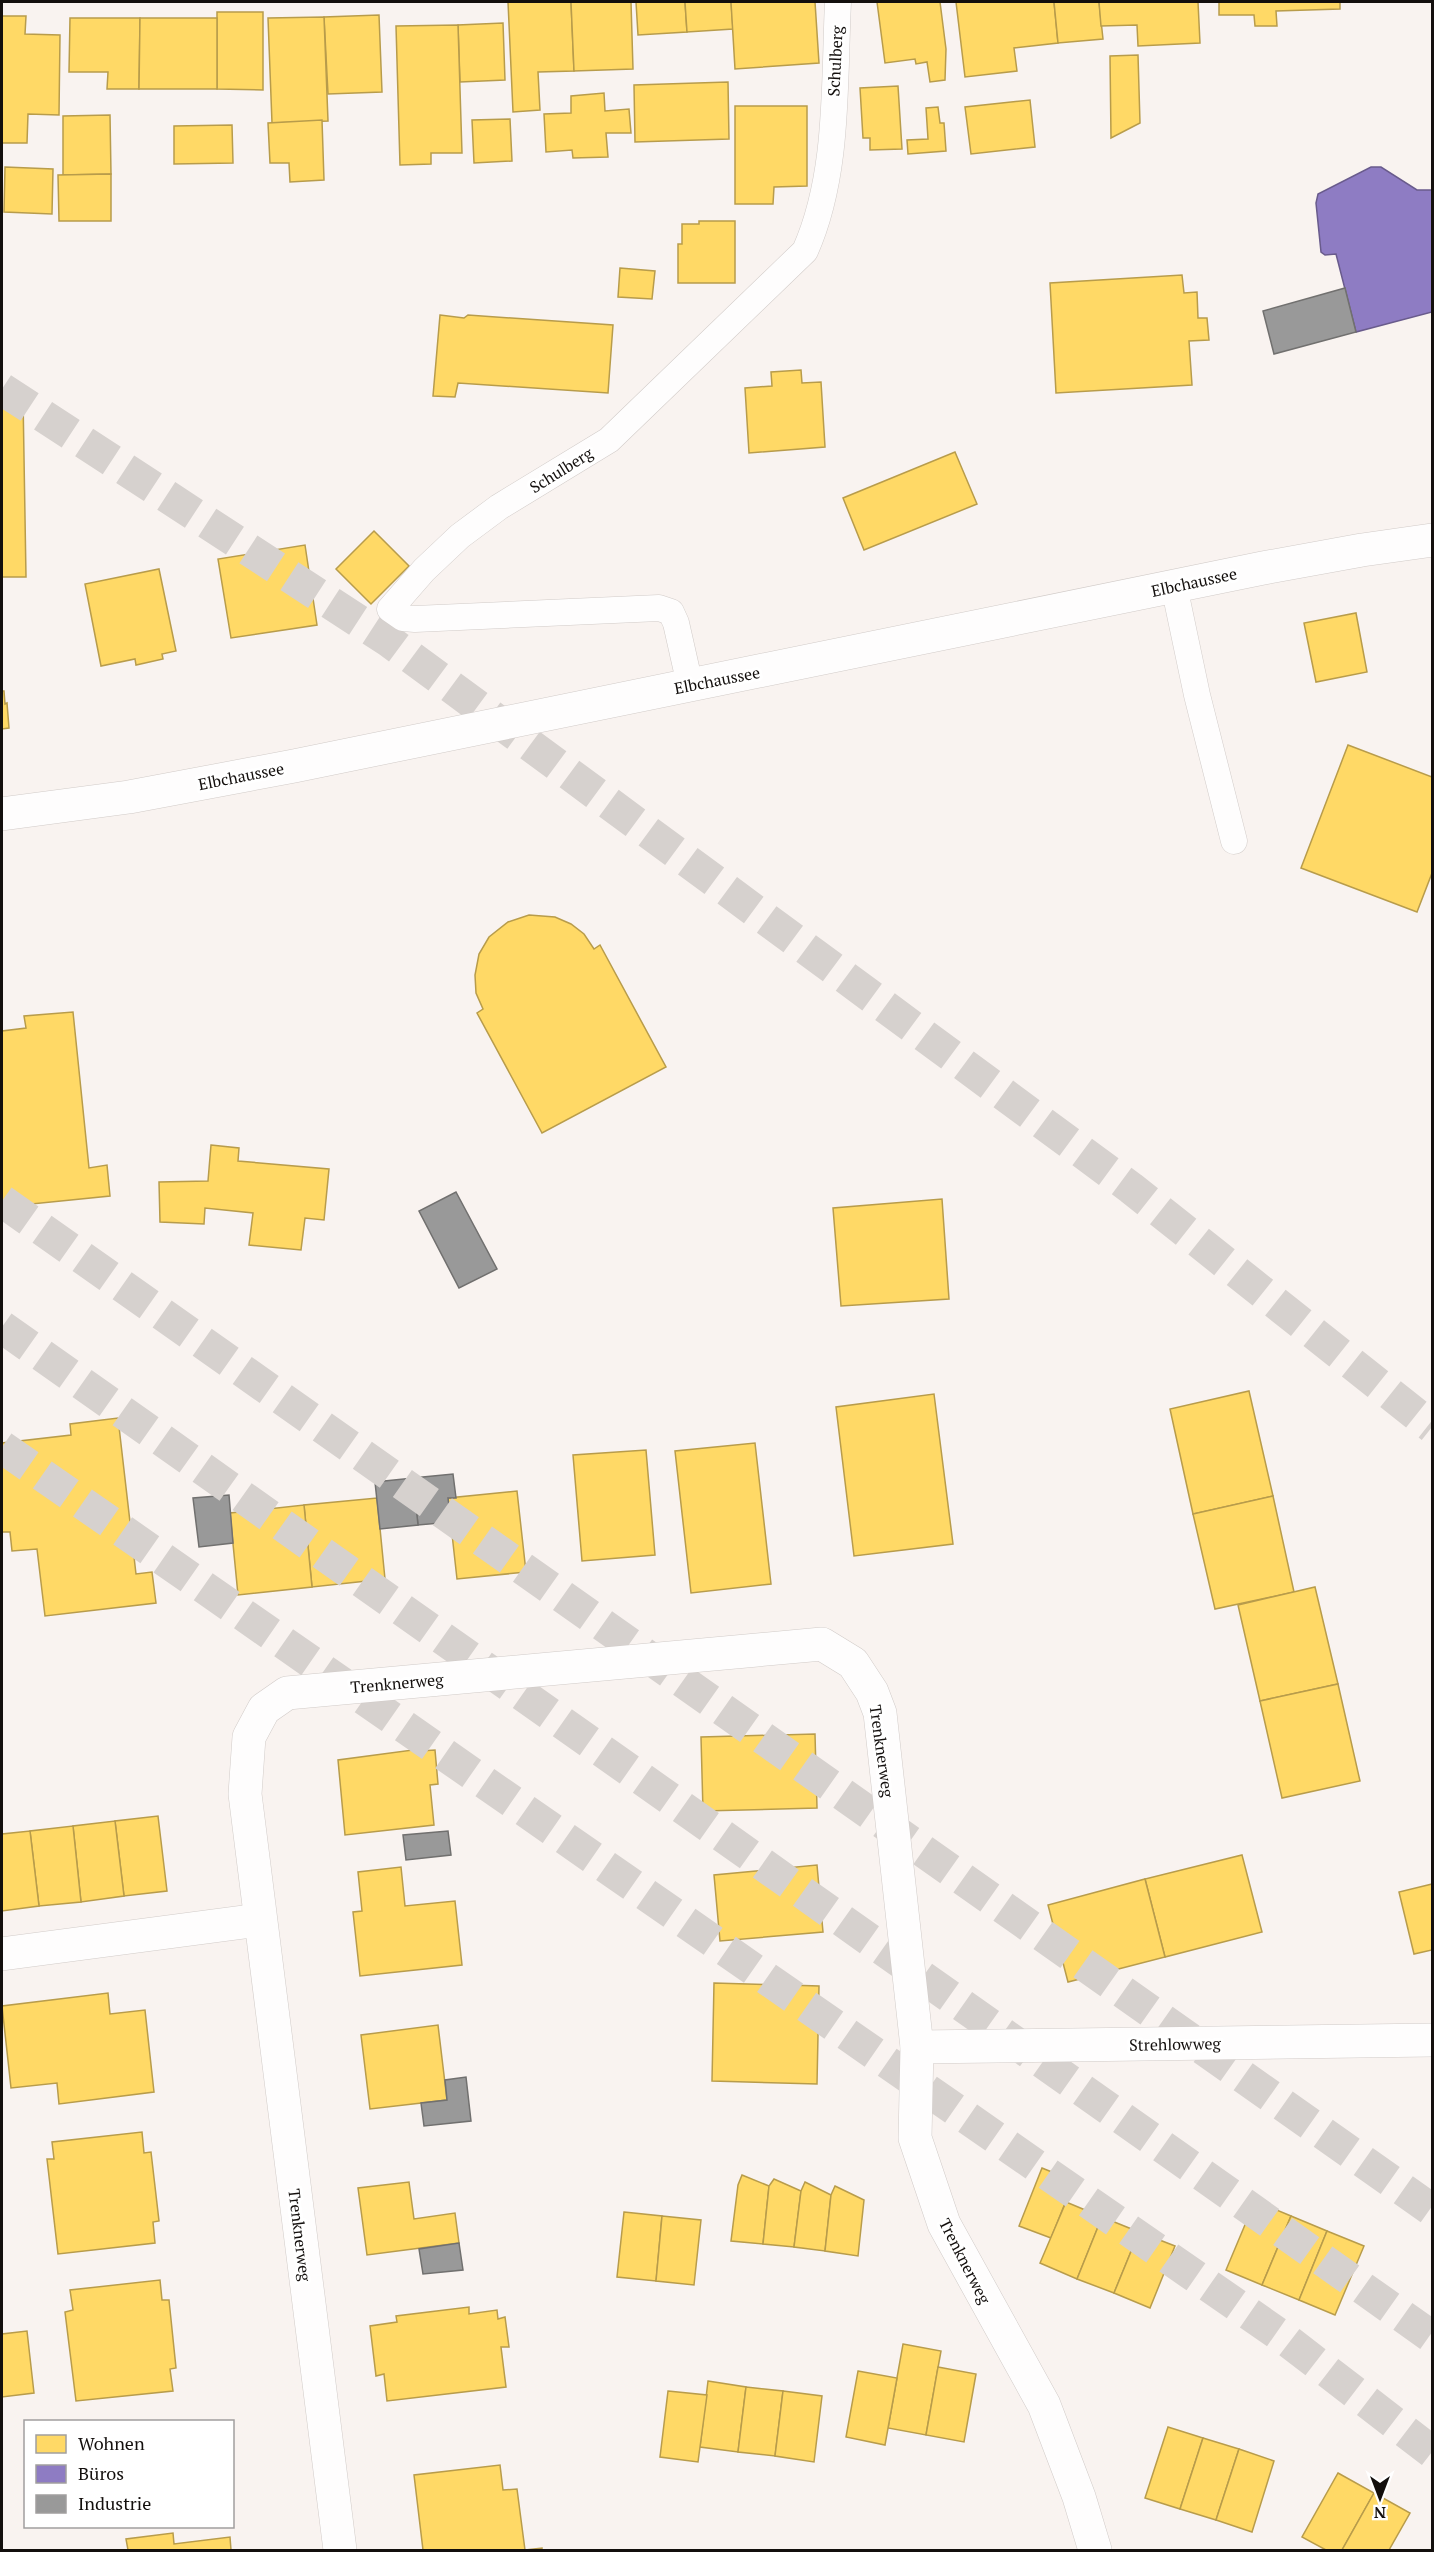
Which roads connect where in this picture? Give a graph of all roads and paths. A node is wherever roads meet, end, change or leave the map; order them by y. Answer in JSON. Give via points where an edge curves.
{"nodes":[{"id":1,"x":838,"y":2,"type":"edge"},
{"id":2,"x":1432,"y":540,"type":"edge"},
{"id":3,"x":1174,"y":586,"type":"junction"},
{"id":4,"x":690,"y":685,"type":"junction"},
{"id":5,"x":2,"y":814,"type":"edge"},
{"id":6,"x":1234,"y":841,"type":"dead end"},
{"id":7,"x":259,"y":1920,"type":"junction"},
{"id":8,"x":2,"y":1954,"type":"edge"},
{"id":9,"x":1432,"y":2040,"type":"edge"},
{"id":10,"x":917,"y":2047,"type":"junction"},
{"id":11,"x":340,"y":2550,"type":"edge"},
{"id":12,"x":1095,"y":2550,"type":"edge"}],
"edges":[{"from":1,"to":4,"type":"lane","name":"Schulberg","via":[[831,137],[817,220],[805,251],[609,440],[499,507],[460,536],[390,609],[403,618],[415,619],[659,608],[671,612],[676,623]]},
{"from":2,"to":3,"type":"street","name":"Elbchaussee"},
{"from":3,"to":4,"type":"street","name":"Elbchaussee"},
{"from":3,"to":6,"type":"lane"},
{"from":4,"to":5,"type":"street","name":"Elbchaussee","via":[[129,797]]},
{"from":7,"to":8,"type":"street"},
{"from":7,"to":10,"type":"street","name":"Trenknerweg","via":[[245,1794],[249,1737],[264,1709],[287,1693],[822,1644],[853,1663],[880,1713]]},
{"from":7,"to":11,"type":"street","name":"Trenknerweg"},
{"from":9,"to":10,"type":"street","name":"Strehlowweg"},
{"from":10,"to":12,"type":"street","name":"Trenknerweg","via":[[915,2138],[944,2224],[1044,2405]]}]}
